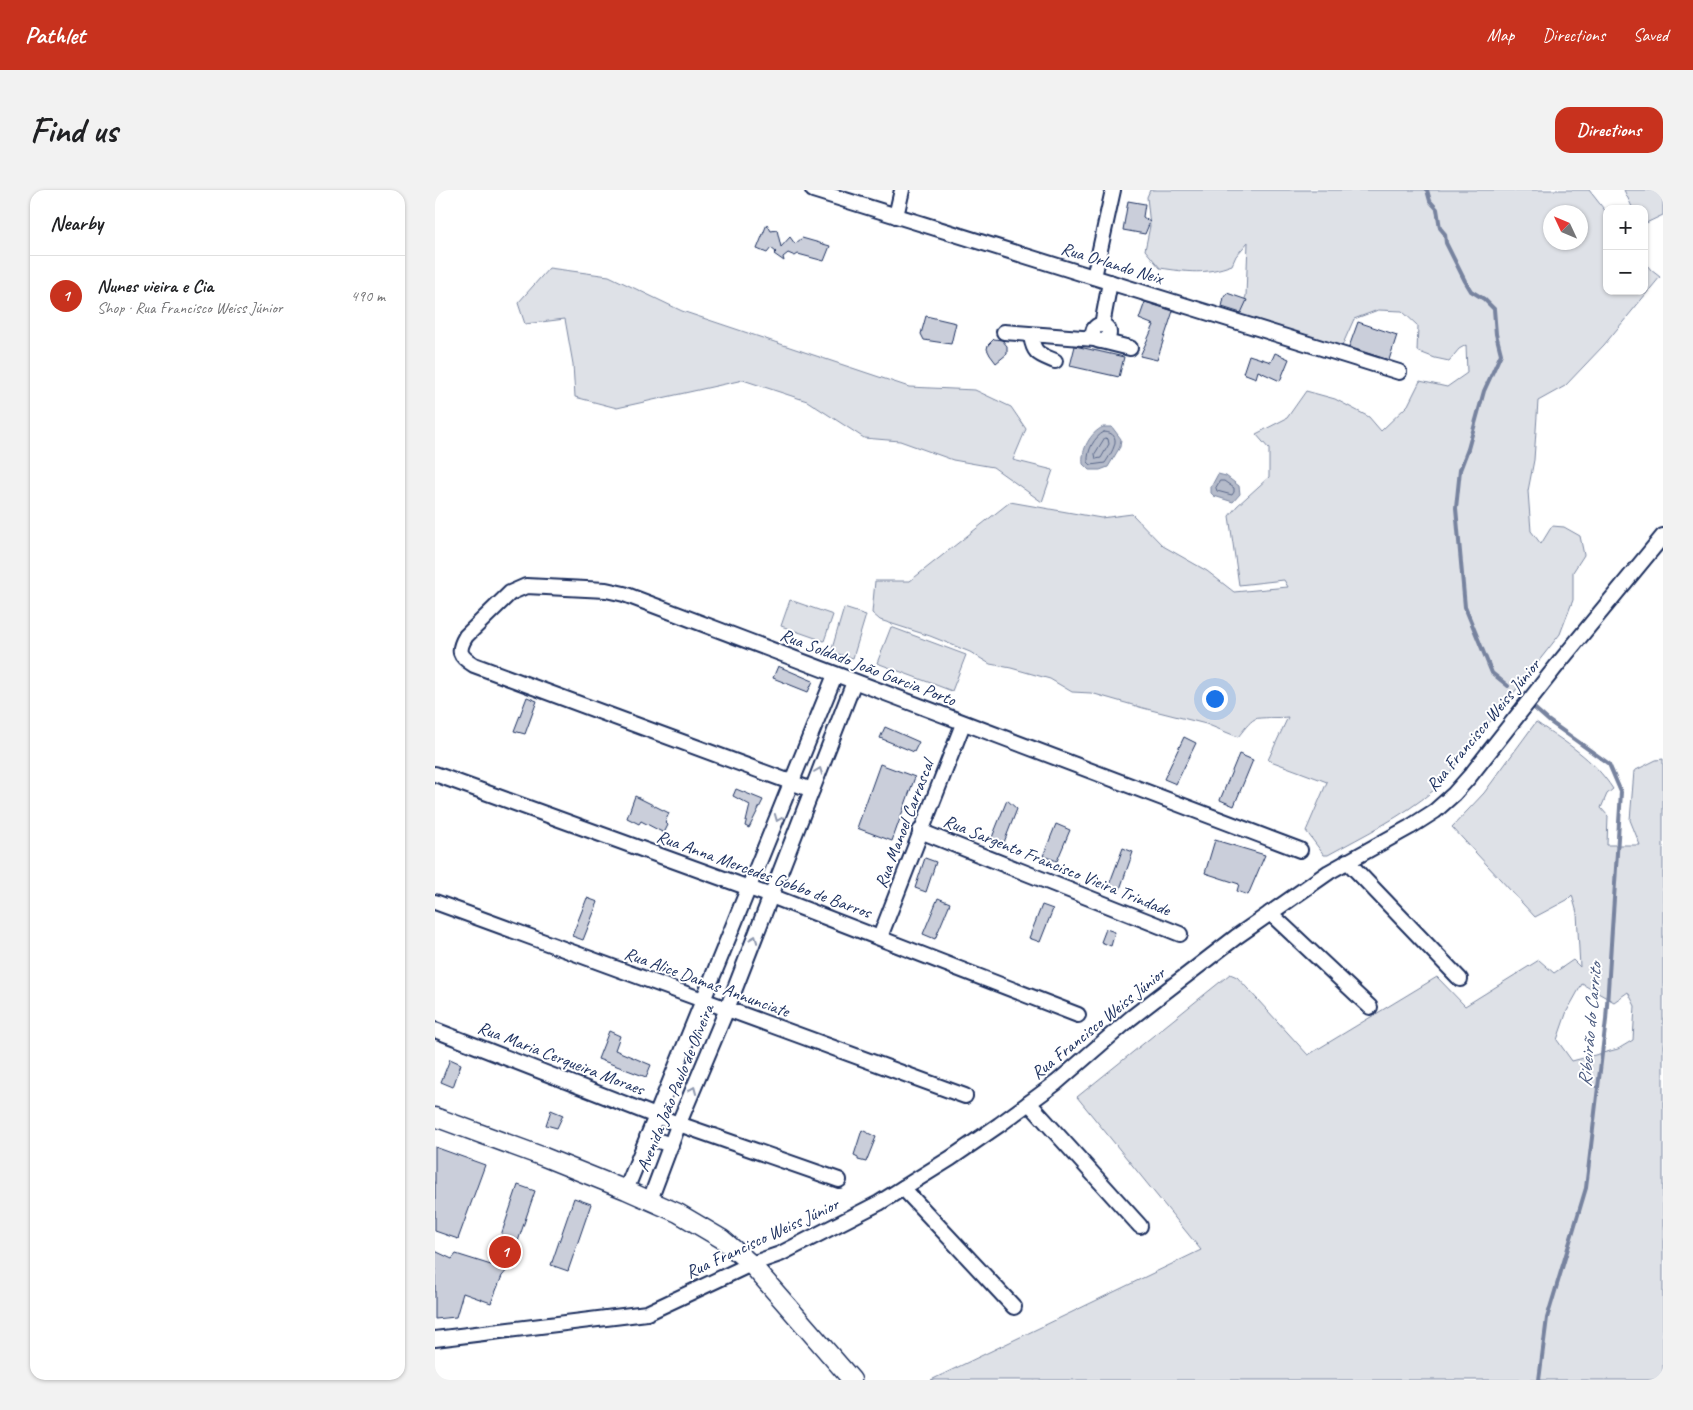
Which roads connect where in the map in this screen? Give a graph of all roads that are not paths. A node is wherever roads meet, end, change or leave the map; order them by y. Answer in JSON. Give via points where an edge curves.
{"nodes":[{"id":1,"x":813,"y":190,"type":"edge"},
{"id":2,"x":902,"y":190,"type":"edge"},
{"id":3,"x":1113,"y":190,"type":"edge"},
{"id":4,"x":896,"y":216,"type":"junction"},
{"id":5,"x":1094,"y":277,"type":"junction"},
{"id":6,"x":1110,"y":282,"type":"junction"},
{"id":7,"x":1004,"y":332,"type":"dead end"},
{"id":8,"x":1031,"y":336,"type":"junction"},
{"id":9,"x":1098,"y":340,"type":"junction"},
{"id":10,"x":1129,"y":348,"type":"dead end"},
{"id":11,"x":1055,"y":361,"type":"dead end"},
{"id":12,"x":1399,"y":372,"type":"dead end"},
{"id":13,"x":1663,"y":536,"type":"edge"},
{"id":14,"x":835,"y":675,"type":"junction"},
{"id":15,"x":854,"y":682,"type":"junction"},
{"id":16,"x":963,"y":724,"type":"junction"},
{"id":17,"x":435,"y":774,"type":"edge"},
{"id":18,"x":792,"y":782,"type":"junction"},
{"id":19,"x":812,"y":790,"type":"junction"},
{"id":20,"x":920,"y":831,"type":"junction"},
{"id":21,"x":1299,"y":850,"type":"dead end"},
{"id":22,"x":1347,"y":861,"type":"junction"},
{"id":23,"x":749,"y":888,"type":"junction"},
{"id":24,"x":771,"y":896,"type":"junction"},
{"id":25,"x":435,"y":902,"type":"edge"},
{"id":26,"x":1270,"y":913,"type":"junction"},
{"id":27,"x":1180,"y":934,"type":"dead end"},
{"id":28,"x":880,"y":937,"type":"junction"},
{"id":29,"x":1460,"y":979,"type":"dead end"},
{"id":30,"x":703,"y":1000,"type":"junction"},
{"id":31,"x":1370,"y":1007,"type":"dead end"},
{"id":32,"x":727,"y":1009,"type":"junction"},
{"id":33,"x":1078,"y":1015,"type":"dead end"},
{"id":34,"x":435,"y":1030,"type":"edge"},
{"id":35,"x":965,"y":1096,"type":"dead end"},
{"id":36,"x":1029,"y":1104,"type":"junction"},
{"id":37,"x":656,"y":1116,"type":"junction"},
{"id":38,"x":435,"y":1117,"type":"edge"},
{"id":39,"x":676,"y":1122,"type":"junction"},
{"id":40,"x":647,"y":1137,"type":"junction"},
{"id":41,"x":671,"y":1145,"type":"junction"},
{"id":42,"x":839,"y":1180,"type":"dead end"},
{"id":43,"x":903,"y":1188,"type":"junction"},
{"id":44,"x":626,"y":1190,"type":"junction"},
{"id":45,"x":650,"y":1200,"type":"junction"},
{"id":46,"x":1140,"y":1226,"type":"dead end"},
{"id":47,"x":751,"y":1264,"type":"junction"},
{"id":48,"x":1014,"y":1307,"type":"dead end"},
{"id":49,"x":435,"y":1339,"type":"edge"},
{"id":50,"x":852,"y":1380,"type":"edge"}],
"edges":[{"from":1,"to":4,"type":"street","name":"Rua Orlando Neix"},
{"from":2,"to":4,"type":"street"},
{"from":3,"to":5,"type":"street"},
{"from":4,"to":5,"type":"street","name":"Rua Orlando Neix"},
{"from":5,"to":6,"type":"street","name":"Rua Orlando Neix"},
{"from":6,"to":9,"type":"street","via":[[1102,325],[1093,330]]},
{"from":6,"to":12,"type":"street","name":"Rua Orlando Neix"},
{"from":7,"to":8,"type":"street"},
{"from":8,"to":9,"type":"street"},
{"from":8,"to":11,"type":"street","via":[[1038,354]]},
{"from":9,"to":10,"type":"street"},
{"from":13,"to":22,"type":"street","name":"Rua Francisco Weiss Júnior","via":[[1454,794],[1423,819]]},
{"from":14,"to":15,"type":"street","name":"Rua Soldado João Garcia Porto"},
{"from":14,"to":18,"type":"street","name":"Avenida João Paulo de Oliveira"},
{"from":14,"to":18,"type":"street","name":"Rua Soldado João Garcia Porto","via":[[624,594],[606,590],[526,586],[510,593],[461,644],[461,656],[474,665]]},
{"from":15,"to":16,"type":"street","name":"Rua Soldado João Garcia Porto"},
{"from":19,"to":15,"type":"street","name":"Avenida João Paulo de Oliveira","one_way":true},
{"from":16,"to":20,"type":"street","name":"Rua Manoel Carrascal"},
{"from":16,"to":21,"type":"street","name":"Rua Soldado João Garcia Porto"},
{"from":17,"to":23,"type":"street","name":"Rua Anna Mercedes Gobbo de Barros"},
{"from":18,"to":19,"type":"street"},
{"from":18,"to":23,"type":"street","name":"Avenida João Paulo de Oliveira","one_way":true},
{"from":19,"to":24,"type":"street","name":"Avenida João Paulo de Oliveira"},
{"from":20,"to":27,"type":"street","name":"Rua Sargento Francisco Vieira Trindade"},
{"from":20,"to":28,"type":"street","name":"Rua Manoel Carrascal"},
{"from":22,"to":26,"type":"street","name":"Rua Francisco Weiss Júnior"},
{"from":22,"to":29,"type":"street"},
{"from":23,"to":24,"type":"street","name":"Rua Anna Mercedes Gobbo de Barros"},
{"from":23,"to":30,"type":"street","name":"Avenida João Paulo de Oliveira"},
{"from":24,"to":28,"type":"street","name":"Rua Anna Mercedes Gobbo de Barros"},
{"from":32,"to":24,"type":"street","name":"Avenida João Paulo de Oliveira","one_way":true},
{"from":25,"to":30,"type":"street","name":"Rua Alice Damas Annunciate"},
{"from":26,"to":31,"type":"street"},
{"from":26,"to":36,"type":"street","name":"Rua Francisco Weiss Júnior","via":[[1131,1018]]},
{"from":28,"to":33,"type":"street","name":"Rua Anna Mercedes Gobbo de Barros"},
{"from":30,"to":32,"type":"street","name":"Rua Alice Damas Annunciate"},
{"from":30,"to":37,"type":"street","name":"Avenida João Paulo de Oliveira"},
{"from":32,"to":35,"type":"street","name":"Rua Alice Damas Annunciate"},
{"from":39,"to":32,"type":"street","name":"Avenida João Paulo de Oliveira","one_way":true},
{"from":34,"to":37,"type":"street","name":"Rua Maria Cerqueira Moraes"},
{"from":36,"to":43,"type":"street","name":"Rua Francisco Weiss Júnior"},
{"from":36,"to":46,"type":"street"},
{"from":37,"to":39,"type":"street","name":"Rua Maria Cerqueira Moraes"},
{"from":37,"to":40,"type":"street","name":"Avenida João Paulo de Oliveira"},
{"from":38,"to":44,"type":"main road"},
{"from":39,"to":41,"type":"street","name":"Avenida João Paulo de Oliveira"},
{"from":39,"to":42,"type":"street"},
{"from":40,"to":41,"type":"street"},
{"from":40,"to":44,"type":"street","name":"Avenida João Paulo de Oliveira"},
{"from":41,"to":45,"type":"street","name":"Avenida João Paulo de Oliveira"},
{"from":43,"to":47,"type":"street","name":"Rua Francisco Weiss Júnior","via":[[780,1254]]},
{"from":43,"to":48,"type":"street"},
{"from":44,"to":45,"type":"main road"},
{"from":45,"to":47,"type":"main road","via":[[722,1239]]},
{"from":47,"to":49,"type":"street","name":"Rua Francisco Weiss Júnior","via":[[647,1313]]},
{"from":47,"to":50,"type":"main road"}]}
